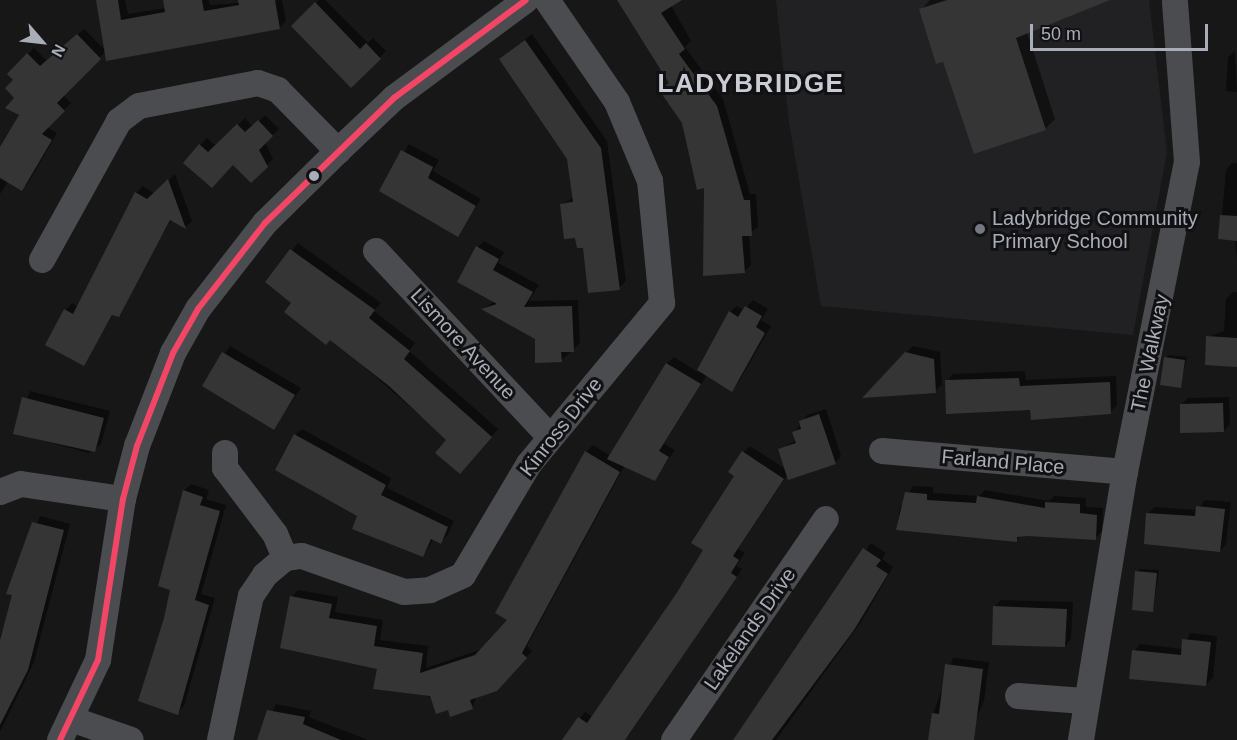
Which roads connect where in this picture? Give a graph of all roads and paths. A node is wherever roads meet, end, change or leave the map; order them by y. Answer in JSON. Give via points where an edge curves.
{"nodes":[{"id":1,"x":526,"y":0,"type":"edge"},
{"id":2,"x":547,"y":0,"type":"edge"},
{"id":3,"x":1175,"y":3,"type":"dead end"},
{"id":4,"x":338,"y":151,"type":"junction"},
{"id":5,"x":376,"y":251,"type":"dead end"},
{"id":6,"x":42,"y":260,"type":"dead end"},
{"id":7,"x":550,"y":437,"type":"junction"},
{"id":8,"x":882,"y":451,"type":"dead end"},
{"id":9,"x":225,"y":453,"type":"dead end"},
{"id":10,"x":1125,"y":472,"type":"junction"},
{"id":11,"x":0,"y":492,"type":"edge"},
{"id":12,"x":123,"y":500,"type":"junction"},
{"id":13,"x":826,"y":519,"type":"dead end"},
{"id":14,"x":285,"y":558,"type":"junction"},
{"id":15,"x":1018,"y":696,"type":"dead end"},
{"id":16,"x":1084,"y":701,"type":"junction"},
{"id":17,"x":67,"y":730,"type":"edge"},
{"id":18,"x":131,"y":740,"type":"edge"},
{"id":19,"x":220,"y":740,"type":"edge"},
{"id":20,"x":674,"y":740,"type":"edge"},
{"id":21,"x":1081,"y":740,"type":"edge"}],
"edges":[{"from":1,"to":4,"type":"street","via":[[394,99]]},
{"from":2,"to":7,"type":"street","name":"Kinross Drive","via":[[616,102],[650,181],[664,293],[657,312]]},
{"from":3,"to":10,"type":"street","name":"The Walkway","via":[[1187,162]]},
{"from":4,"to":6,"type":"street","via":[[278,90],[258,83],[139,106],[119,121]]},
{"from":4,"to":12,"type":"street","via":[[265,223],[198,309],[154,398]]},
{"from":5,"to":7,"type":"street","name":"Lismore Avenue"},
{"from":7,"to":14,"type":"street","name":"Kinross Drive","via":[[473,562],[450,582],[404,592],[321,561]]},
{"from":8,"to":10,"type":"street","name":"Farland Place"},
{"from":9,"to":14,"type":"street","via":[[225,468],[275,534]]},
{"from":10,"to":16,"type":"street","name":"The Walkway"},
{"from":11,"to":12,"type":"street","via":[[21,484]]},
{"from":12,"to":17,"type":"street","via":[[107,621]]},
{"from":13,"to":20,"type":"street","name":"Lakelands Drive"},
{"from":14,"to":19,"type":"street","via":[[251,596]]},
{"from":15,"to":16,"type":"street"},
{"from":16,"to":21,"type":"street","name":"The Walkway"},
{"from":17,"to":18,"type":"street"}]}
